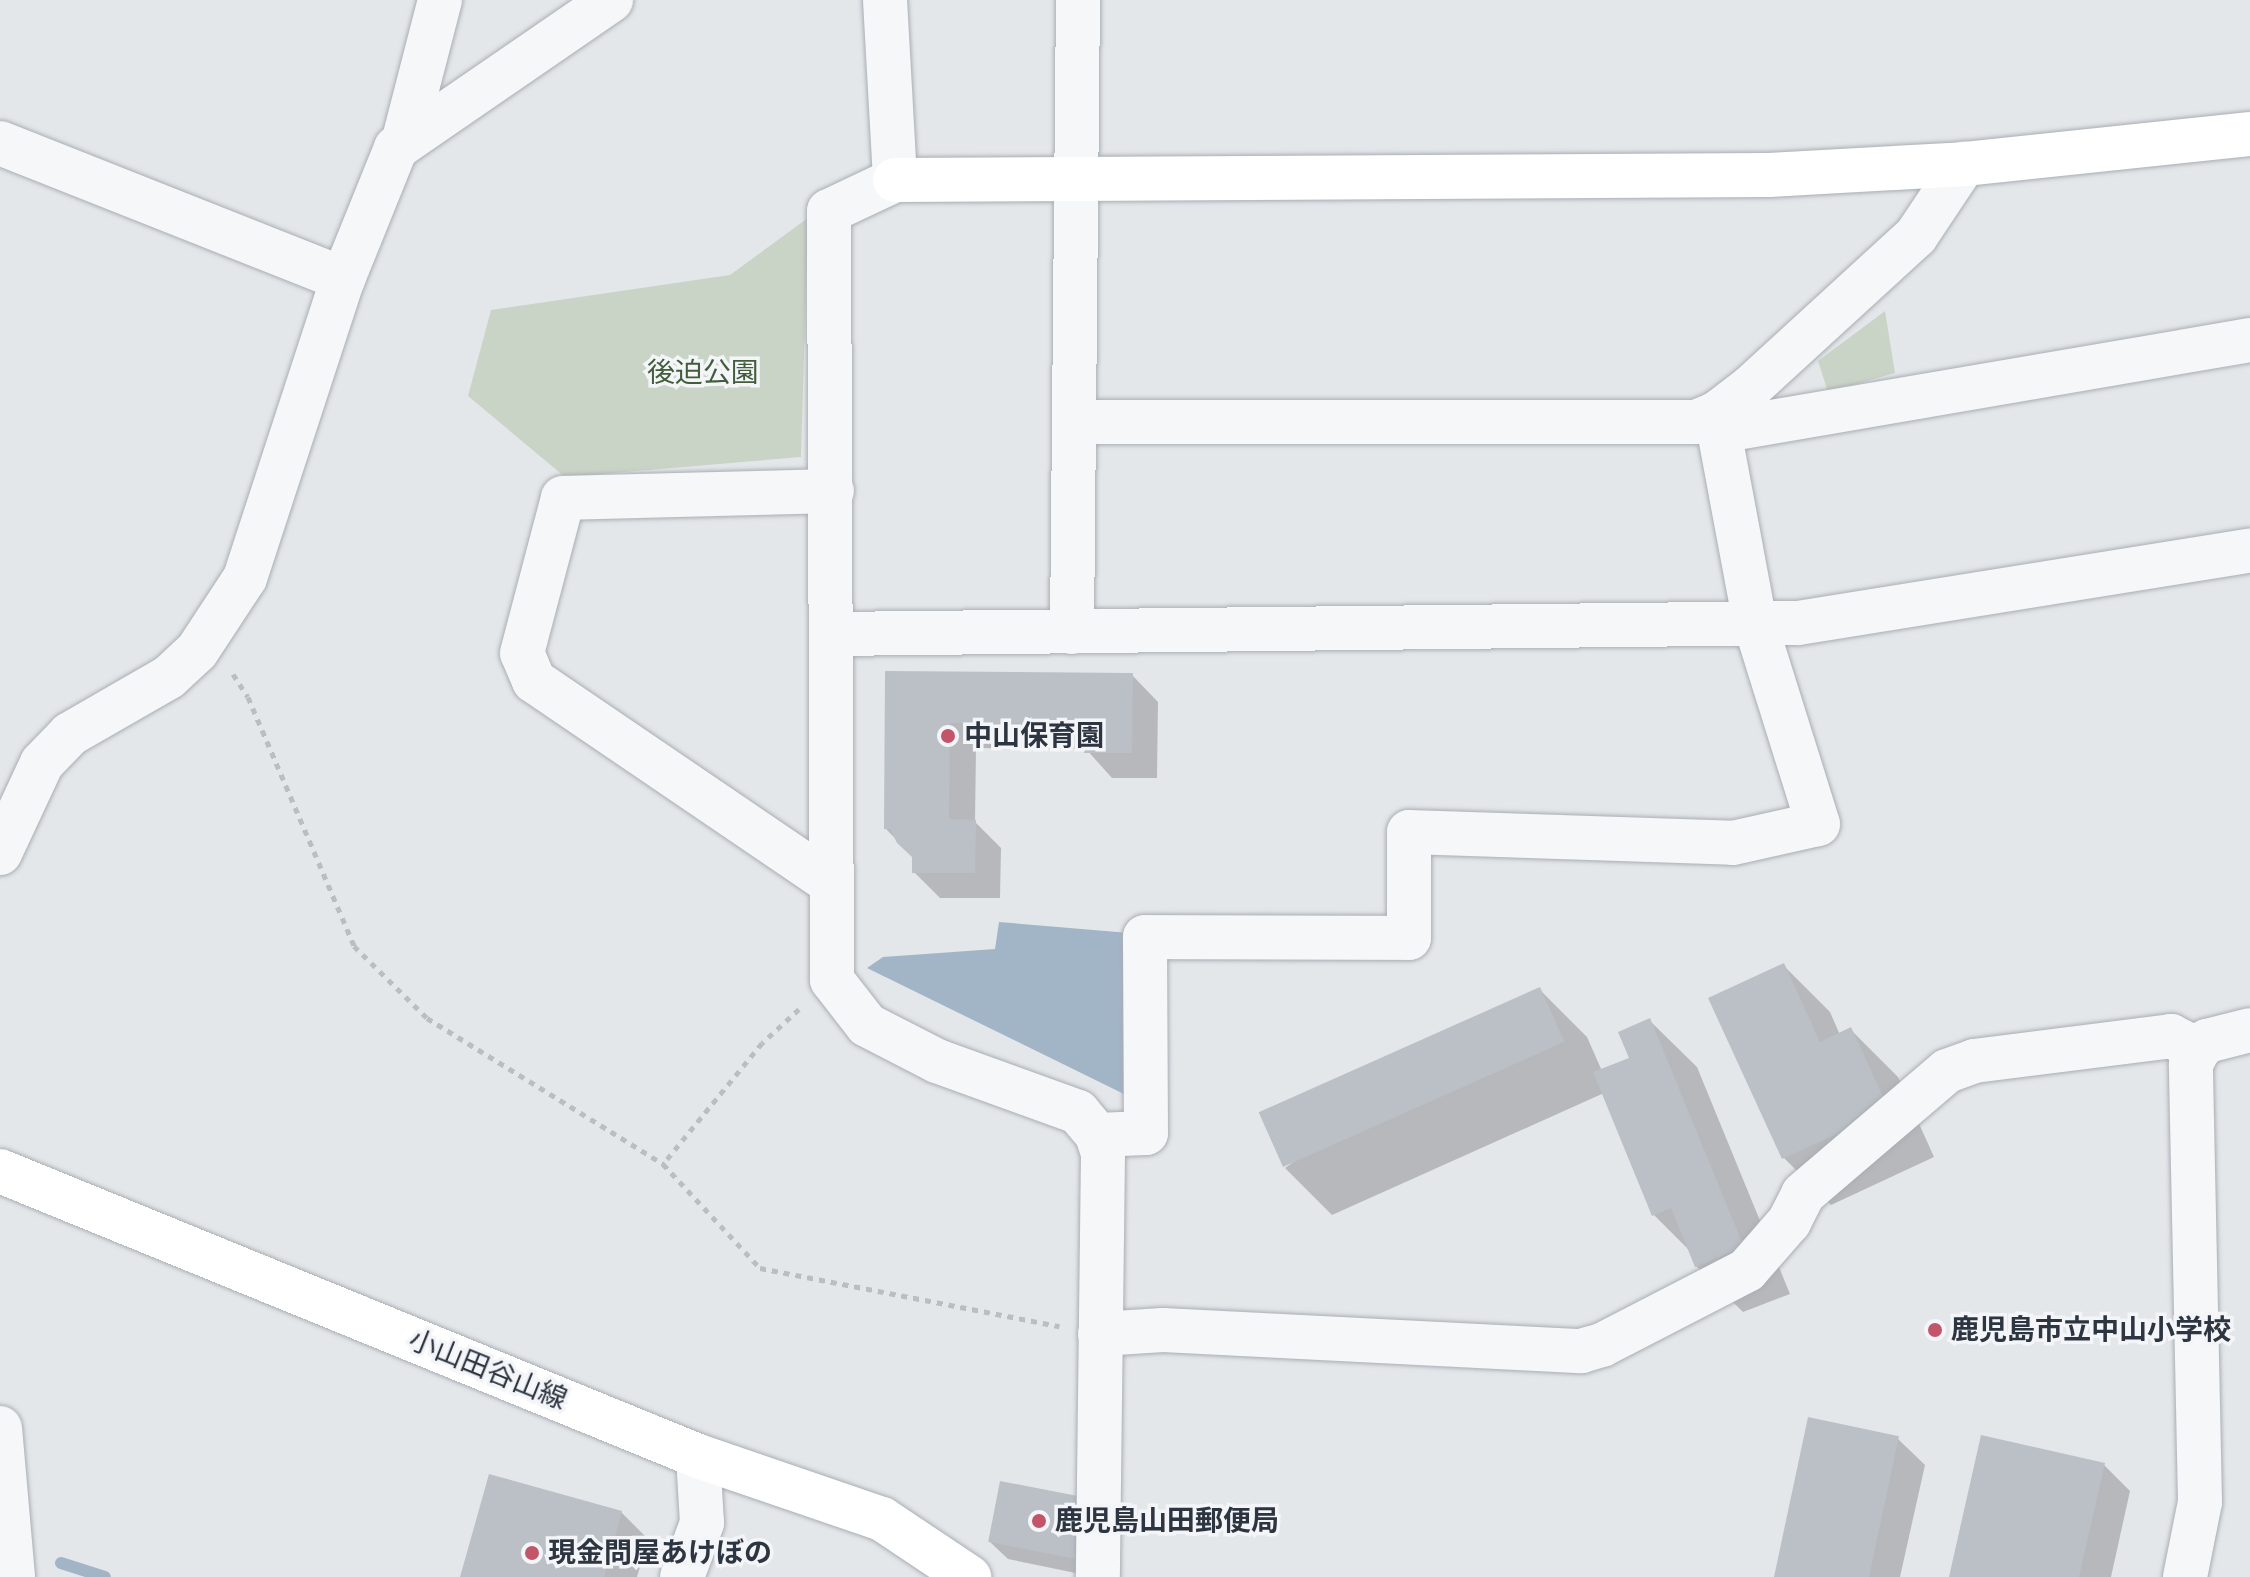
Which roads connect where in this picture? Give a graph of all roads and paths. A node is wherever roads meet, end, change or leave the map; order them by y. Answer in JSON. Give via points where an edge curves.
{"nodes":[{"id":1,"x":440,"y":0,"type":"edge"},
{"id":2,"x":611,"y":0,"type":"edge"},
{"id":3,"x":885,"y":0,"type":"edge"},
{"id":4,"x":1078,"y":0,"type":"edge"},
{"id":5,"x":2250,"y":134,"type":"edge"},
{"id":6,"x":0,"y":143,"type":"edge"},
{"id":7,"x":403,"y":143,"type":"junction"},
{"id":8,"x":1964,"y":164,"type":"junction"},
{"id":9,"x":1077,"y":179,"type":"junction"},
{"id":10,"x":895,"y":180,"type":"junction"},
{"id":11,"x":343,"y":279,"type":"junction"},
{"id":12,"x":2250,"y":340,"type":"edge"},
{"id":13,"x":1075,"y":422,"type":"junction"},
{"id":14,"x":1718,"y":422,"type":"junction"},
{"id":15,"x":832,"y":491,"type":"junction"},
{"id":16,"x":2250,"y":551,"type":"edge"},
{"id":17,"x":1755,"y":623,"type":"junction"},
{"id":18,"x":1072,"y":632,"type":"junction"},
{"id":19,"x":831,"y":634,"type":"junction"},
{"id":20,"x":208,"y":636,"type":"junction"},
{"id":21,"x":0,"y":853,"type":"edge"},
{"id":22,"x":830,"y":882,"type":"junction"},
{"id":23,"x":832,"y":980,"type":"junction"},
{"id":24,"x":2250,"y":1030,"type":"edge"},
{"id":25,"x":2198,"y":1050,"type":"junction"},
{"id":26,"x":1097,"y":1135,"type":"junction"},
{"id":27,"x":663,"y":1164,"type":"junction"},
{"id":28,"x":0,"y":1171,"type":"edge"},
{"id":29,"x":1100,"y":1334,"type":"junction"},
{"id":30,"x":0,"y":1428,"type":"edge"},
{"id":31,"x":698,"y":1456,"type":"junction"},
{"id":32,"x":13,"y":1577,"type":"edge"},
{"id":33,"x":682,"y":1577,"type":"edge"},
{"id":34,"x":969,"y":1577,"type":"edge"},
{"id":35,"x":1098,"y":1577,"type":"edge"},
{"id":36,"x":2185,"y":1577,"type":"edge"}],
"edges":[{"from":1,"to":7,"type":"street"},
{"from":2,"to":7,"type":"street"},
{"from":3,"to":10,"type":"street"},
{"from":4,"to":9,"type":"street"},
{"from":5,"to":8,"type":"street"},
{"from":6,"to":11,"type":"street"},
{"from":7,"to":11,"type":"street","via":[[396,148]]},
{"from":8,"to":9,"type":"street","via":[[1769,175]]},
{"from":8,"to":14,"type":"street","via":[[1916,236]]},
{"from":9,"to":10,"type":"street"},
{"from":9,"to":13,"type":"street"},
{"from":10,"to":15,"type":"street","via":[[829,211]]},
{"from":11,"to":20,"type":"street","via":[[245,578]]},
{"from":12,"to":14,"type":"street"},
{"from":13,"to":14,"type":"street"},
{"from":13,"to":18,"type":"street"},
{"from":14,"to":17,"type":"street"},
{"from":15,"to":19,"type":"street"},
{"from":15,"to":22,"type":"street","via":[[563,498],[522,653],[534,681]]},
{"from":16,"to":17,"type":"street","via":[[1798,623]]},
{"from":17,"to":18,"type":"street"},
{"from":17,"to":26,"type":"street","via":[[1818,824],[1733,843],[1409,832],[1409,938],[1145,937],[1146,1133]]},
{"from":18,"to":19,"type":"street"},
{"from":19,"to":22,"type":"street"},
{"from":20,"to":21,"type":"street","via":[[169,677],[70,734],[42,763]]},
{"from":20,"to":27,"type":"path","via":[[248,697],[354,946],[427,1018]]},
{"from":22,"to":23,"type":"street"},
{"from":23,"to":26,"type":"street","via":[[867,1025],[937,1061],[1078,1112]]},
{"from":23,"to":27,"type":"path","via":[[762,1043]]},
{"from":24,"to":25,"type":"street","via":[[2207,1041]]},
{"from":25,"to":29,"type":"street","via":[[2171,1036],[1974,1061],[1947,1071],[1803,1194],[1789,1222],[1747,1270],[1581,1351],[1163,1330]]},
{"from":25,"to":36,"type":"street","via":[[2191,1064],[2200,1502]]},
{"from":26,"to":29,"type":"street","via":[[1103,1153]]},
{"from":27,"to":29,"type":"path","via":[[760,1268]]},
{"from":28,"to":31,"type":"street","name":"小山田谷山線"},
{"from":29,"to":35,"type":"street"},
{"from":30,"to":32,"type":"street"},
{"from":31,"to":33,"type":"street","via":[[702,1523]]},
{"from":31,"to":34,"type":"street","name":"小山田谷山線","via":[[882,1519]]}]}
